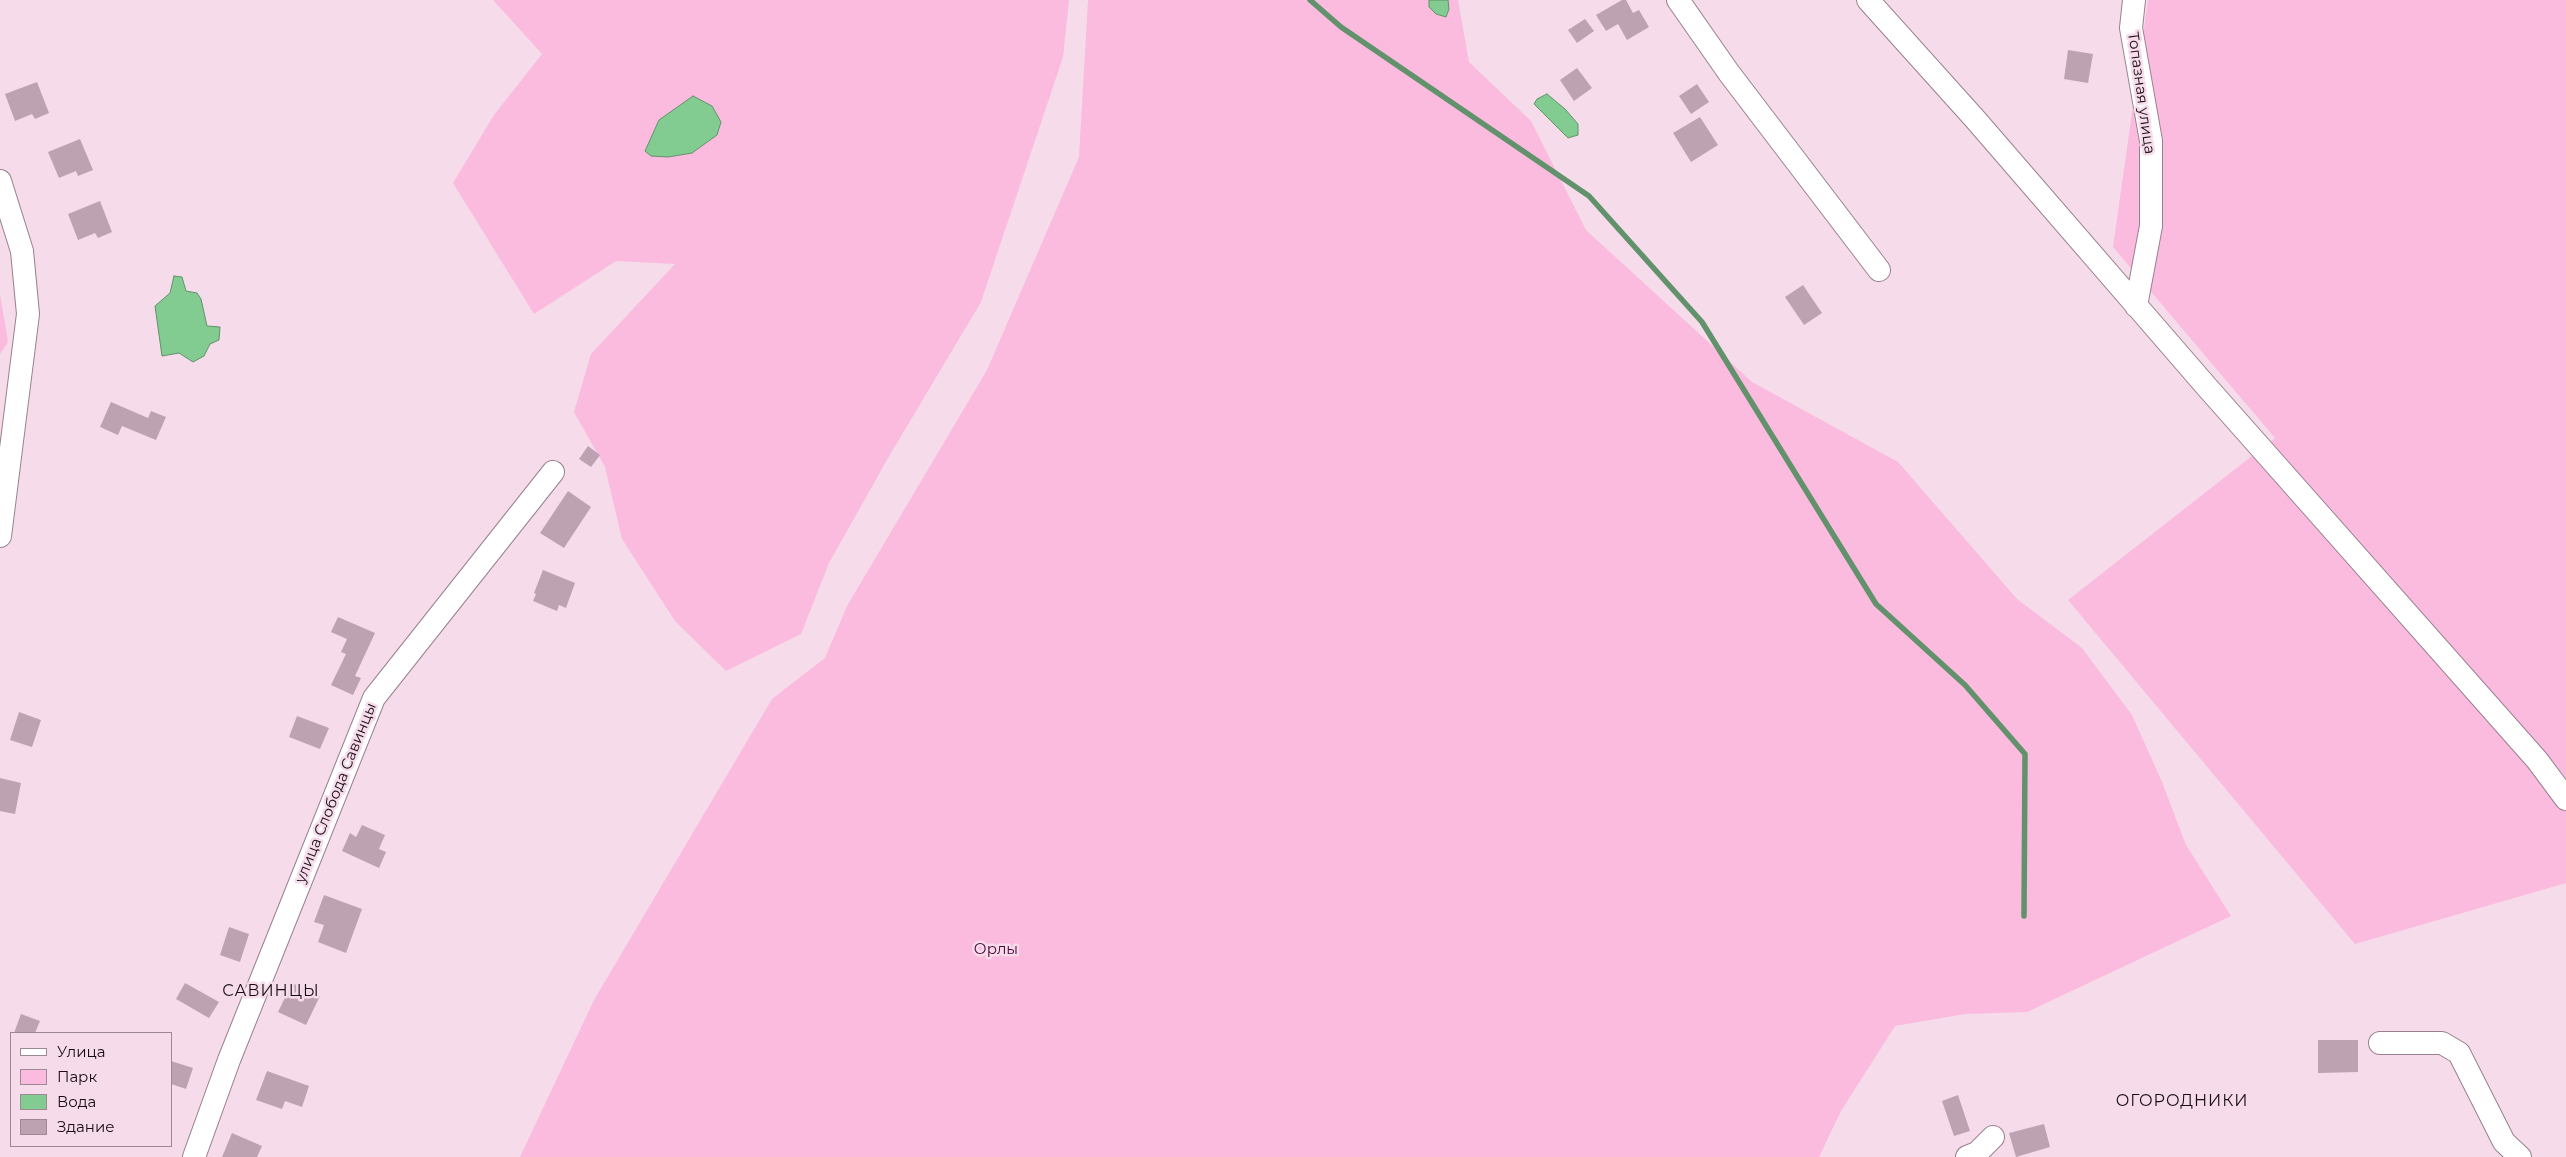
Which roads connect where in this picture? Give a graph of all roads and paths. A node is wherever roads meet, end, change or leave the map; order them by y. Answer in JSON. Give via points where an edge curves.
{"nodes":[{"id":1,"x":1678,"y":0,"type":"edge"},
{"id":2,"x":2134,"y":0,"type":"edge"},
{"id":3,"x":1874,"y":4,"type":"edge"},
{"id":4,"x":0,"y":180,"type":"edge"},
{"id":5,"x":1879,"y":270,"type":"dead end"},
{"id":6,"x":2136,"y":306,"type":"junction"},
{"id":7,"x":553,"y":472,"type":"dead end"},
{"id":8,"x":0,"y":536,"type":"edge"},
{"id":9,"x":2566,"y":799,"type":"edge"},
{"id":10,"x":2380,"y":1043,"type":"dead end"},
{"id":11,"x":1993,"y":1136,"type":"dead end"},
{"id":12,"x":194,"y":1157,"type":"edge"},
{"id":13,"x":1967,"y":1157,"type":"edge"},
{"id":14,"x":2520,"y":1157,"type":"edge"}],
"edges":[{"from":1,"to":5,"type":"street","via":[[1729,73]]},
{"from":2,"to":6,"type":"street","name":"Топазная улица","via":[[2131,28],[2151,151],[2151,226]]},
{"from":3,"to":6,"type":"street"},
{"from":4,"to":8,"type":"street","via":[[22,251],[28,314]]},
{"from":6,"to":9,"type":"street","via":[[2537,760]]},
{"from":7,"to":12,"type":"street","name":"улица Слобода Савинцы","via":[[374,698],[228,1060]]},
{"from":10,"to":14,"type":"street","via":[[2442,1043],[2459,1053],[2504,1142]]},
{"from":11,"to":13,"type":"street"}]}
